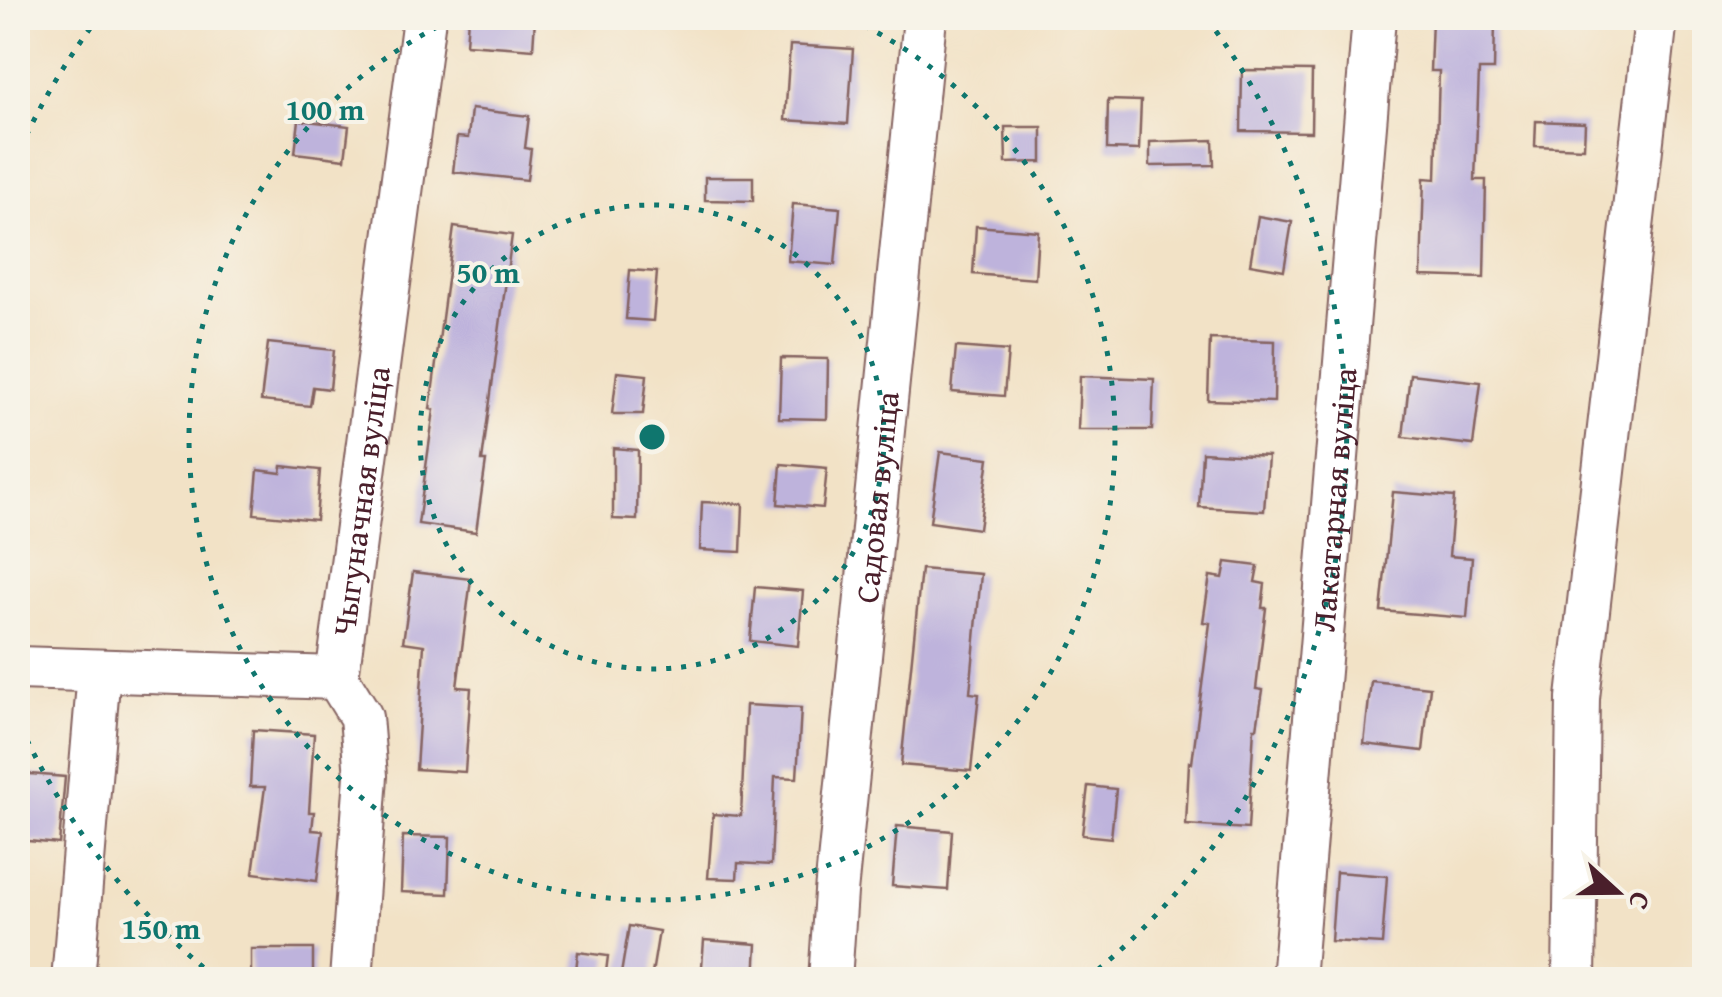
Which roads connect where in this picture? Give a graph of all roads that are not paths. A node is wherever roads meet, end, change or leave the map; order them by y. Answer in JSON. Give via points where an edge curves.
{"nodes":[{"id":1,"x":424,"y":18,"type":"edge"},
{"id":2,"x":925,"y":18,"type":"edge"},
{"id":3,"x":1374,"y":18,"type":"edge"},
{"id":4,"x":1656,"y":18,"type":"edge"},
{"id":5,"x":18,"y":668,"type":"edge"},
{"id":6,"x":100,"y":672,"type":"junction"},
{"id":7,"x":337,"y":678,"type":"junction"},
{"id":8,"x":73,"y":980,"type":"edge"},
{"id":9,"x":350,"y":980,"type":"edge"},
{"id":10,"x":830,"y":980,"type":"edge"},
{"id":11,"x":1293,"y":980,"type":"edge"},
{"id":12,"x":1574,"y":980,"type":"edge"}],
"edges":[{"from":1,"to":7,"type":"street","name":"Чыгуначная вуліца"},
{"from":2,"to":10,"type":"street","name":"Садовая вуліца"},
{"from":3,"to":11,"type":"street","name":"Лакатарная вуліца"},
{"from":4,"to":12,"type":"street","via":[[1578,698]]},
{"from":5,"to":6,"type":"street"},
{"from":6,"to":7,"type":"street"},
{"from":6,"to":8,"type":"street"},
{"from":7,"to":9,"type":"street","name":"Чыгуначная вуліца","via":[[361,716],[366,776]]}]}
